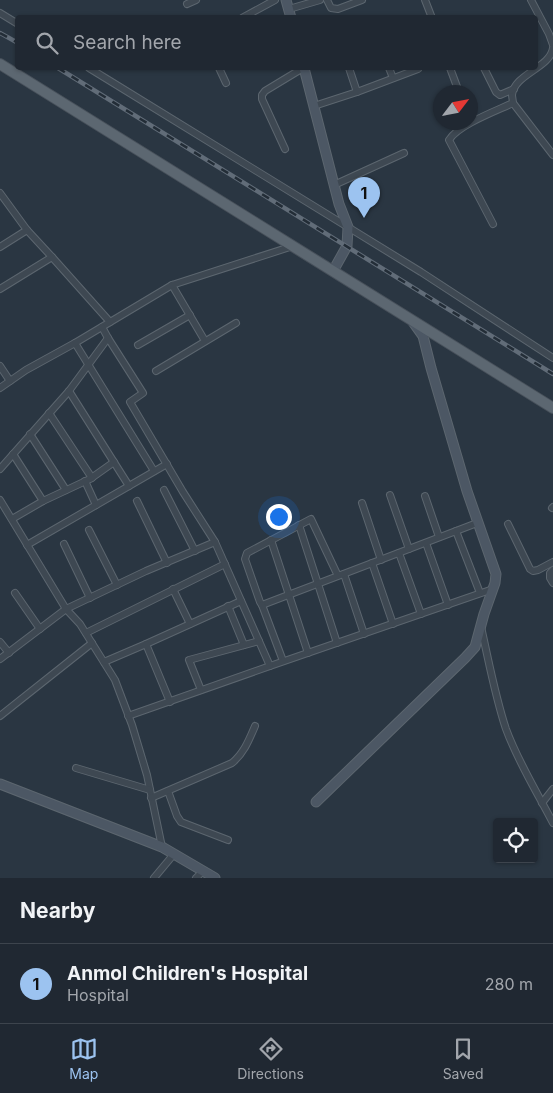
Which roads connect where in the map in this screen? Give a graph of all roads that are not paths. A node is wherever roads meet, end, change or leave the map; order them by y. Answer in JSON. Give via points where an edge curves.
{"nodes":[{"id":1,"x":196,"y":0,"type":"edge"},
{"id":2,"x":275,"y":0,"type":"edge"},
{"id":3,"x":320,"y":0,"type":"edge"},
{"id":4,"x":326,"y":0,"type":"edge"},
{"id":5,"x":362,"y":0,"type":"edge"},
{"id":6,"x":425,"y":0,"type":"edge"},
{"id":7,"x":531,"y":0,"type":"edge"},
{"id":8,"x":187,"y":4,"type":"dead end"},
{"id":9,"x":288,"y":9,"type":"edge"},
{"id":10,"x":0,"y":13,"type":"edge"},
{"id":11,"x":248,"y":15,"type":"edge"},
{"id":12,"x":431,"y":15,"type":"edge"},
{"id":13,"x":15,"y":22,"type":"edge"},
{"id":14,"x":551,"y":32,"type":"edge"},
{"id":15,"x":553,"y":47,"type":"edge"},
{"id":16,"x":0,"y":64,"type":"edge"},
{"id":17,"x":538,"y":67,"type":"edge"},
{"id":18,"x":92,"y":70,"type":"edge"},
{"id":19,"x":220,"y":70,"type":"edge"},
{"id":20,"x":300,"y":70,"type":"edge"},
{"id":21,"x":304,"y":70,"type":"edge"},
{"id":22,"x":350,"y":70,"type":"edge"},
{"id":23,"x":390,"y":70,"type":"edge"},
{"id":24,"x":413,"y":70,"type":"edge"},
{"id":25,"x":451,"y":70,"type":"edge"},
{"id":26,"x":485,"y":70,"type":"edge"},
{"id":27,"x":534,"y":70,"type":"edge"},
{"id":28,"x":393,"y":78,"type":"junction"},
{"id":29,"x":226,"y":83,"type":"dead end"},
{"id":30,"x":456,"y":85,"type":"edge"},
{"id":31,"x":514,"y":89,"type":"junction"},
{"id":32,"x":357,"y":92,"type":"junction"},
{"id":33,"x":513,"y":103,"type":"junction"},
{"id":34,"x":314,"y":106,"type":"junction"},
{"id":35,"x":478,"y":119,"type":"edge"},
{"id":36,"x":460,"y":130,"type":"edge"},
{"id":37,"x":286,"y":149,"type":"dead end"},
{"id":38,"x":404,"y":153,"type":"dead end"},
{"id":39,"x":553,"y":155,"type":"edge"},
{"id":40,"x":334,"y":184,"type":"junction"},
{"id":41,"x":0,"y":193,"type":"edge"},
{"id":42,"x":3,"y":202,"type":"edge"},
{"id":43,"x":493,"y":224,"type":"dead end"},
{"id":44,"x":348,"y":227,"type":"junction"},
{"id":45,"x":28,"y":230,"type":"junction"},
{"id":46,"x":293,"y":246,"type":"junction"},
{"id":47,"x":0,"y":247,"type":"edge"},
{"id":48,"x":52,"y":257,"type":"junction"},
{"id":49,"x":333,"y":271,"type":"junction"},
{"id":50,"x":172,"y":285,"type":"junction"},
{"id":51,"x":0,"y":289,"type":"edge"},
{"id":52,"x":190,"y":316,"type":"junction"},
{"id":53,"x":411,"y":319,"type":"junction"},
{"id":54,"x":110,"y":322,"type":"junction"},
{"id":55,"x":236,"y":323,"type":"dead end"},
{"id":56,"x":102,"y":327,"type":"junction"},
{"id":57,"x":108,"y":338,"type":"junction"},
{"id":58,"x":205,"y":341,"type":"junction"},
{"id":59,"x":74,"y":343,"type":"junction"},
{"id":60,"x":138,"y":345,"type":"dead end"},
{"id":61,"x":553,"y":358,"type":"edge"},
{"id":62,"x":88,"y":365,"type":"junction"},
{"id":63,"x":0,"y":366,"type":"edge"},
{"id":64,"x":156,"y":371,"type":"dead end"},
{"id":65,"x":10,"y":381,"type":"junction"},
{"id":66,"x":0,"y":388,"type":"edge"},
{"id":67,"x":69,"y":391,"type":"junction"},
{"id":68,"x":553,"y":408,"type":"edge"},
{"id":69,"x":50,"y":413,"type":"junction"},
{"id":70,"x":30,"y":434,"type":"junction"},
{"id":71,"x":13,"y":454,"type":"junction"},
{"id":72,"x":114,"y":462,"type":"junction"},
{"id":73,"x":166,"y":464,"type":"junction"},
{"id":74,"x":0,"y":469,"type":"edge"},
{"id":75,"x":154,"y":472,"type":"junction"},
{"id":76,"x":92,"y":478,"type":"junction"},
{"id":77,"x":85,"y":481,"type":"junction"},
{"id":78,"x":129,"y":486,"type":"junction"},
{"id":79,"x":66,"y":490,"type":"junction"},
{"id":80,"x":164,"y":490,"type":"dead end"},
{"id":81,"x":390,"y":495,"type":"dead end"},
{"id":82,"x":425,"y":496,"type":"dead end"},
{"id":83,"x":0,"y":500,"type":"edge"},
{"id":84,"x":43,"y":501,"type":"junction"},
{"id":85,"x":136,"y":501,"type":"dead end"},
{"id":86,"x":362,"y":503,"type":"dead end"},
{"id":87,"x":96,"y":505,"type":"junction"},
{"id":88,"x":12,"y":519,"type":"junction"},
{"id":89,"x":478,"y":523,"type":"junction"},
{"id":90,"x":508,"y":524,"type":"dead end"},
{"id":91,"x":299,"y":525,"type":"junction"},
{"id":92,"x":89,"y":530,"type":"dead end"},
{"id":93,"x":456,"y":531,"type":"junction"},
{"id":94,"x":439,"y":538,"type":"junction"},
{"id":95,"x":271,"y":540,"type":"junction"},
{"id":96,"x":216,"y":542,"type":"junction"},
{"id":97,"x":426,"y":542,"type":"junction"},
{"id":98,"x":64,"y":544,"type":"dead end"},
{"id":99,"x":27,"y":545,"type":"junction"},
{"id":100,"x":409,"y":549,"type":"junction"},
{"id":101,"x":195,"y":551,"type":"junction"},
{"id":102,"x":399,"y":553,"type":"junction"},
{"id":103,"x":381,"y":560,"type":"junction"},
{"id":104,"x":553,"y":562,"type":"edge"},
{"id":105,"x":167,"y":563,"type":"junction"},
{"id":106,"x":372,"y":563,"type":"junction"},
{"id":107,"x":225,"y":564,"type":"junction"},
{"id":108,"x":553,"y":570,"type":"edge"},
{"id":109,"x":341,"y":575,"type":"junction"},
{"id":110,"x":553,"y":583,"type":"edge"},
{"id":111,"x":318,"y":584,"type":"junction"},
{"id":112,"x":117,"y":585,"type":"junction"},
{"id":113,"x":173,"y":589,"type":"junction"},
{"id":114,"x":493,"y":589,"type":"junction"},
{"id":115,"x":15,"y":593,"type":"dead end"},
{"id":116,"x":480,"y":593,"type":"junction"},
{"id":117,"x":290,"y":595,"type":"junction"},
{"id":118,"x":90,"y":598,"type":"junction"},
{"id":119,"x":241,"y":601,"type":"junction"},
{"id":120,"x":262,"y":605,"type":"junction"},
{"id":121,"x":448,"y":605,"type":"junction"},
{"id":122,"x":228,"y":606,"type":"junction"},
{"id":123,"x":66,"y":609,"type":"junction"},
{"id":124,"x":421,"y":614,"type":"junction"},
{"id":125,"x":190,"y":624,"type":"junction"},
{"id":126,"x":393,"y":624,"type":"junction"},
{"id":127,"x":481,"y":626,"type":"junction"},
{"id":128,"x":40,"y":629,"type":"junction"},
{"id":129,"x":86,"y":633,"type":"junction"},
{"id":130,"x":364,"y":634,"type":"junction"},
{"id":131,"x":259,"y":641,"type":"junction"},
{"id":132,"x":0,"y":642,"type":"edge"},
{"id":133,"x":92,"y":643,"type":"junction"},
{"id":134,"x":338,"y":643,"type":"junction"},
{"id":135,"x":146,"y":644,"type":"junction"},
{"id":136,"x":244,"y":645,"type":"junction"},
{"id":137,"x":308,"y":652,"type":"junction"},
{"id":138,"x":8,"y":653,"type":"junction"},
{"id":139,"x":0,"y":659,"type":"edge"},
{"id":140,"x":282,"y":661,"type":"junction"},
{"id":141,"x":104,"y":662,"type":"junction"},
{"id":142,"x":270,"y":666,"type":"junction"},
{"id":143,"x":201,"y":690,"type":"junction"},
{"id":144,"x":170,"y":702,"type":"junction"},
{"id":145,"x":0,"y":716,"type":"edge"},
{"id":146,"x":128,"y":716,"type":"junction"},
{"id":147,"x":255,"y":726,"type":"dead end"},
{"id":148,"x":76,"y":768,"type":"dead end"},
{"id":149,"x":0,"y":784,"type":"edge"},
{"id":150,"x":553,"y":789,"type":"edge"},
{"id":151,"x":150,"y":790,"type":"junction"},
{"id":152,"x":168,"y":790,"type":"junction"},
{"id":153,"x":151,"y":798,"type":"junction"},
{"id":154,"x":316,"y":802,"type":"dead end"},
{"id":155,"x":542,"y":803,"type":"junction"},
{"id":156,"x":553,"y":823,"type":"edge"},
{"id":157,"x":228,"y":840,"type":"dead end"},
{"id":158,"x":162,"y":847,"type":"junction"},
{"id":159,"x":174,"y":854,"type":"junction"},
{"id":160,"x":203,"y":871,"type":"junction"},
{"id":161,"x":154,"y":878,"type":"edge"},
{"id":162,"x":196,"y":878,"type":"edge"},
{"id":163,"x":215,"y":878,"type":"edge"}],
"edges":[{"from":1,"to":8,"type":"street"},
{"from":2,"to":11,"type":"street"},
{"from":3,"to":9,"type":"street"},
{"from":4,"to":5,"type":"street","via":[[331,8],[338,9]]},
{"from":6,"to":12,"type":"street"},
{"from":7,"to":14,"type":"street"},
{"from":10,"to":13,"type":"street"},
{"from":14,"to":15,"type":"street"},
{"from":15,"to":17,"type":"street","via":[[549,58]]},
{"from":16,"to":46,"type":"main road"},
{"from":18,"to":44,"type":"street"},
{"from":19,"to":29,"type":"street"},
{"from":20,"to":37,"type":"street","via":[[262,95]]},
{"from":21,"to":34,"type":"street"},
{"from":22,"to":32,"type":"street"},
{"from":23,"to":28,"type":"street"},
{"from":24,"to":28,"type":"street"},
{"from":25,"to":30,"type":"street"},
{"from":26,"to":31,"type":"street","via":[[500,95]]},
{"from":27,"to":31,"type":"street"},
{"from":28,"to":32,"type":"street"},
{"from":31,"to":33,"type":"street"},
{"from":32,"to":34,"type":"street"},
{"from":33,"to":35,"type":"street"},
{"from":33,"to":39,"type":"street"},
{"from":34,"to":40,"type":"street"},
{"from":36,"to":43,"type":"street","via":[[449,140]]},
{"from":38,"to":40,"type":"street"},
{"from":40,"to":44,"type":"street"},
{"from":41,"to":42,"type":"street"},
{"from":42,"to":45,"type":"street"},
{"from":44,"to":49,"type":"street","via":[[347,246]]},
{"from":44,"to":61,"type":"street"},
{"from":45,"to":47,"type":"street"},
{"from":45,"to":48,"type":"street"},
{"from":46,"to":49,"type":"main road"},
{"from":46,"to":50,"type":"street"},
{"from":48,"to":51,"type":"street"},
{"from":48,"to":54,"type":"street"},
{"from":49,"to":53,"type":"main road"},
{"from":50,"to":52,"type":"street"},
{"from":50,"to":54,"type":"street"},
{"from":52,"to":58,"type":"street"},
{"from":52,"to":60,"type":"street"},
{"from":53,"to":68,"type":"main road"},
{"from":53,"to":89,"type":"street","via":[[423,336]]},
{"from":54,"to":56,"type":"street"},
{"from":55,"to":58,"type":"street"},
{"from":56,"to":57,"type":"street"},
{"from":56,"to":59,"type":"street"},
{"from":57,"to":62,"type":"street"},
{"from":57,"to":73,"type":"street","via":[[143,393],[130,402]]},
{"from":58,"to":64,"type":"street"},
{"from":59,"to":62,"type":"street"},
{"from":59,"to":65,"type":"street"},
{"from":62,"to":67,"type":"street"},
{"from":62,"to":75,"type":"street"},
{"from":63,"to":65,"type":"street"},
{"from":65,"to":66,"type":"street"},
{"from":67,"to":69,"type":"street"},
{"from":67,"to":72,"type":"street"},
{"from":69,"to":70,"type":"street"},
{"from":69,"to":76,"type":"street"},
{"from":70,"to":71,"type":"street"},
{"from":70,"to":79,"type":"street"},
{"from":71,"to":74,"type":"street"},
{"from":71,"to":84,"type":"street"},
{"from":72,"to":76,"type":"street"},
{"from":72,"to":78,"type":"street"},
{"from":73,"to":75,"type":"street"},
{"from":73,"to":96,"type":"street"},
{"from":75,"to":78,"type":"street"},
{"from":76,"to":77,"type":"street"},
{"from":77,"to":79,"type":"street"},
{"from":77,"to":87,"type":"street"},
{"from":78,"to":87,"type":"street"},
{"from":79,"to":84,"type":"street"},
{"from":80,"to":101,"type":"street"},
{"from":81,"to":100,"type":"street"},
{"from":82,"to":94,"type":"street"},
{"from":83,"to":88,"type":"street"},
{"from":84,"to":88,"type":"street"},
{"from":85,"to":105,"type":"street"},
{"from":86,"to":103,"type":"street"},
{"from":87,"to":99,"type":"street"},
{"from":88,"to":99,"type":"street"},
{"from":89,"to":93,"type":"street"},
{"from":89,"to":114,"type":"street","via":[[496,574]]},
{"from":90,"to":104,"type":"street","via":[[530,569],[538,570]]},
{"from":91,"to":95,"type":"street"},
{"from":91,"to":109,"type":"street","via":[[311,519]]},
{"from":91,"to":111,"type":"street"},
{"from":92,"to":112,"type":"street"},
{"from":93,"to":94,"type":"street"},
{"from":93,"to":116,"type":"street"},
{"from":94,"to":97,"type":"street"},
{"from":95,"to":117,"type":"street"},
{"from":95,"to":120,"type":"street","via":[[247,553],[244,559]]},
{"from":96,"to":101,"type":"street"},
{"from":96,"to":107,"type":"street"},
{"from":97,"to":100,"type":"street"},
{"from":97,"to":121,"type":"street"},
{"from":98,"to":118,"type":"street"},
{"from":99,"to":123,"type":"street"},
{"from":100,"to":102,"type":"street"},
{"from":101,"to":105,"type":"street"},
{"from":102,"to":103,"type":"street"},
{"from":102,"to":124,"type":"street"},
{"from":103,"to":106,"type":"street"},
{"from":105,"to":112,"type":"street"},
{"from":106,"to":109,"type":"street"},
{"from":106,"to":126,"type":"street"},
{"from":107,"to":113,"type":"street"},
{"from":107,"to":119,"type":"street"},
{"from":108,"to":110,"type":"street","via":[[549,576]]},
{"from":109,"to":111,"type":"street"},
{"from":109,"to":130,"type":"street"},
{"from":111,"to":117,"type":"street"},
{"from":111,"to":134,"type":"street"},
{"from":112,"to":118,"type":"street"},
{"from":113,"to":125,"type":"street"},
{"from":113,"to":129,"type":"street"},
{"from":114,"to":116,"type":"street"},
{"from":114,"to":127,"type":"street"},
{"from":115,"to":128,"type":"street"},
{"from":116,"to":121,"type":"street"},
{"from":117,"to":120,"type":"street"},
{"from":117,"to":137,"type":"street"},
{"from":118,"to":123,"type":"street"},
{"from":119,"to":122,"type":"street"},
{"from":119,"to":131,"type":"street"},
{"from":120,"to":140,"type":"street"},
{"from":121,"to":124,"type":"street"},
{"from":122,"to":125,"type":"street"},
{"from":122,"to":136,"type":"street"},
{"from":123,"to":128,"type":"street"},
{"from":123,"to":129,"type":"street"},
{"from":124,"to":126,"type":"street"},
{"from":125,"to":135,"type":"street"},
{"from":126,"to":130,"type":"street"},
{"from":127,"to":154,"type":"street","via":[[475,647],[466,658]]},
{"from":127,"to":155,"type":"street","via":[[506,729]]},
{"from":128,"to":138,"type":"street"},
{"from":129,"to":133,"type":"street"},
{"from":130,"to":134,"type":"street"},
{"from":131,"to":136,"type":"street"},
{"from":131,"to":142,"type":"street"},
{"from":132,"to":138,"type":"street"},
{"from":133,"to":141,"type":"street"},
{"from":133,"to":145,"type":"street"},
{"from":134,"to":137,"type":"street"},
{"from":135,"to":141,"type":"street"},
{"from":135,"to":144,"type":"street"},
{"from":136,"to":143,"type":"street","via":[[189,660]]},
{"from":137,"to":140,"type":"street"},
{"from":138,"to":139,"type":"street"},
{"from":140,"to":142,"type":"street"},
{"from":141,"to":146,"type":"street","via":[[115,680]]},
{"from":142,"to":143,"type":"street"},
{"from":143,"to":144,"type":"street"},
{"from":144,"to":146,"type":"street"},
{"from":146,"to":151,"type":"street"},
{"from":147,"to":152,"type":"street","via":[[239,758]]},
{"from":148,"to":151,"type":"street"},
{"from":149,"to":158,"type":"street"},
{"from":150,"to":155,"type":"street"},
{"from":151,"to":153,"type":"street"},
{"from":152,"to":153,"type":"street"},
{"from":152,"to":157,"type":"street","via":[[181,822]]},
{"from":153,"to":158,"type":"street"},
{"from":155,"to":156,"type":"street"},
{"from":158,"to":159,"type":"street"},
{"from":159,"to":160,"type":"street"},
{"from":159,"to":161,"type":"street"},
{"from":160,"to":162,"type":"street"},
{"from":160,"to":163,"type":"street"}]}
